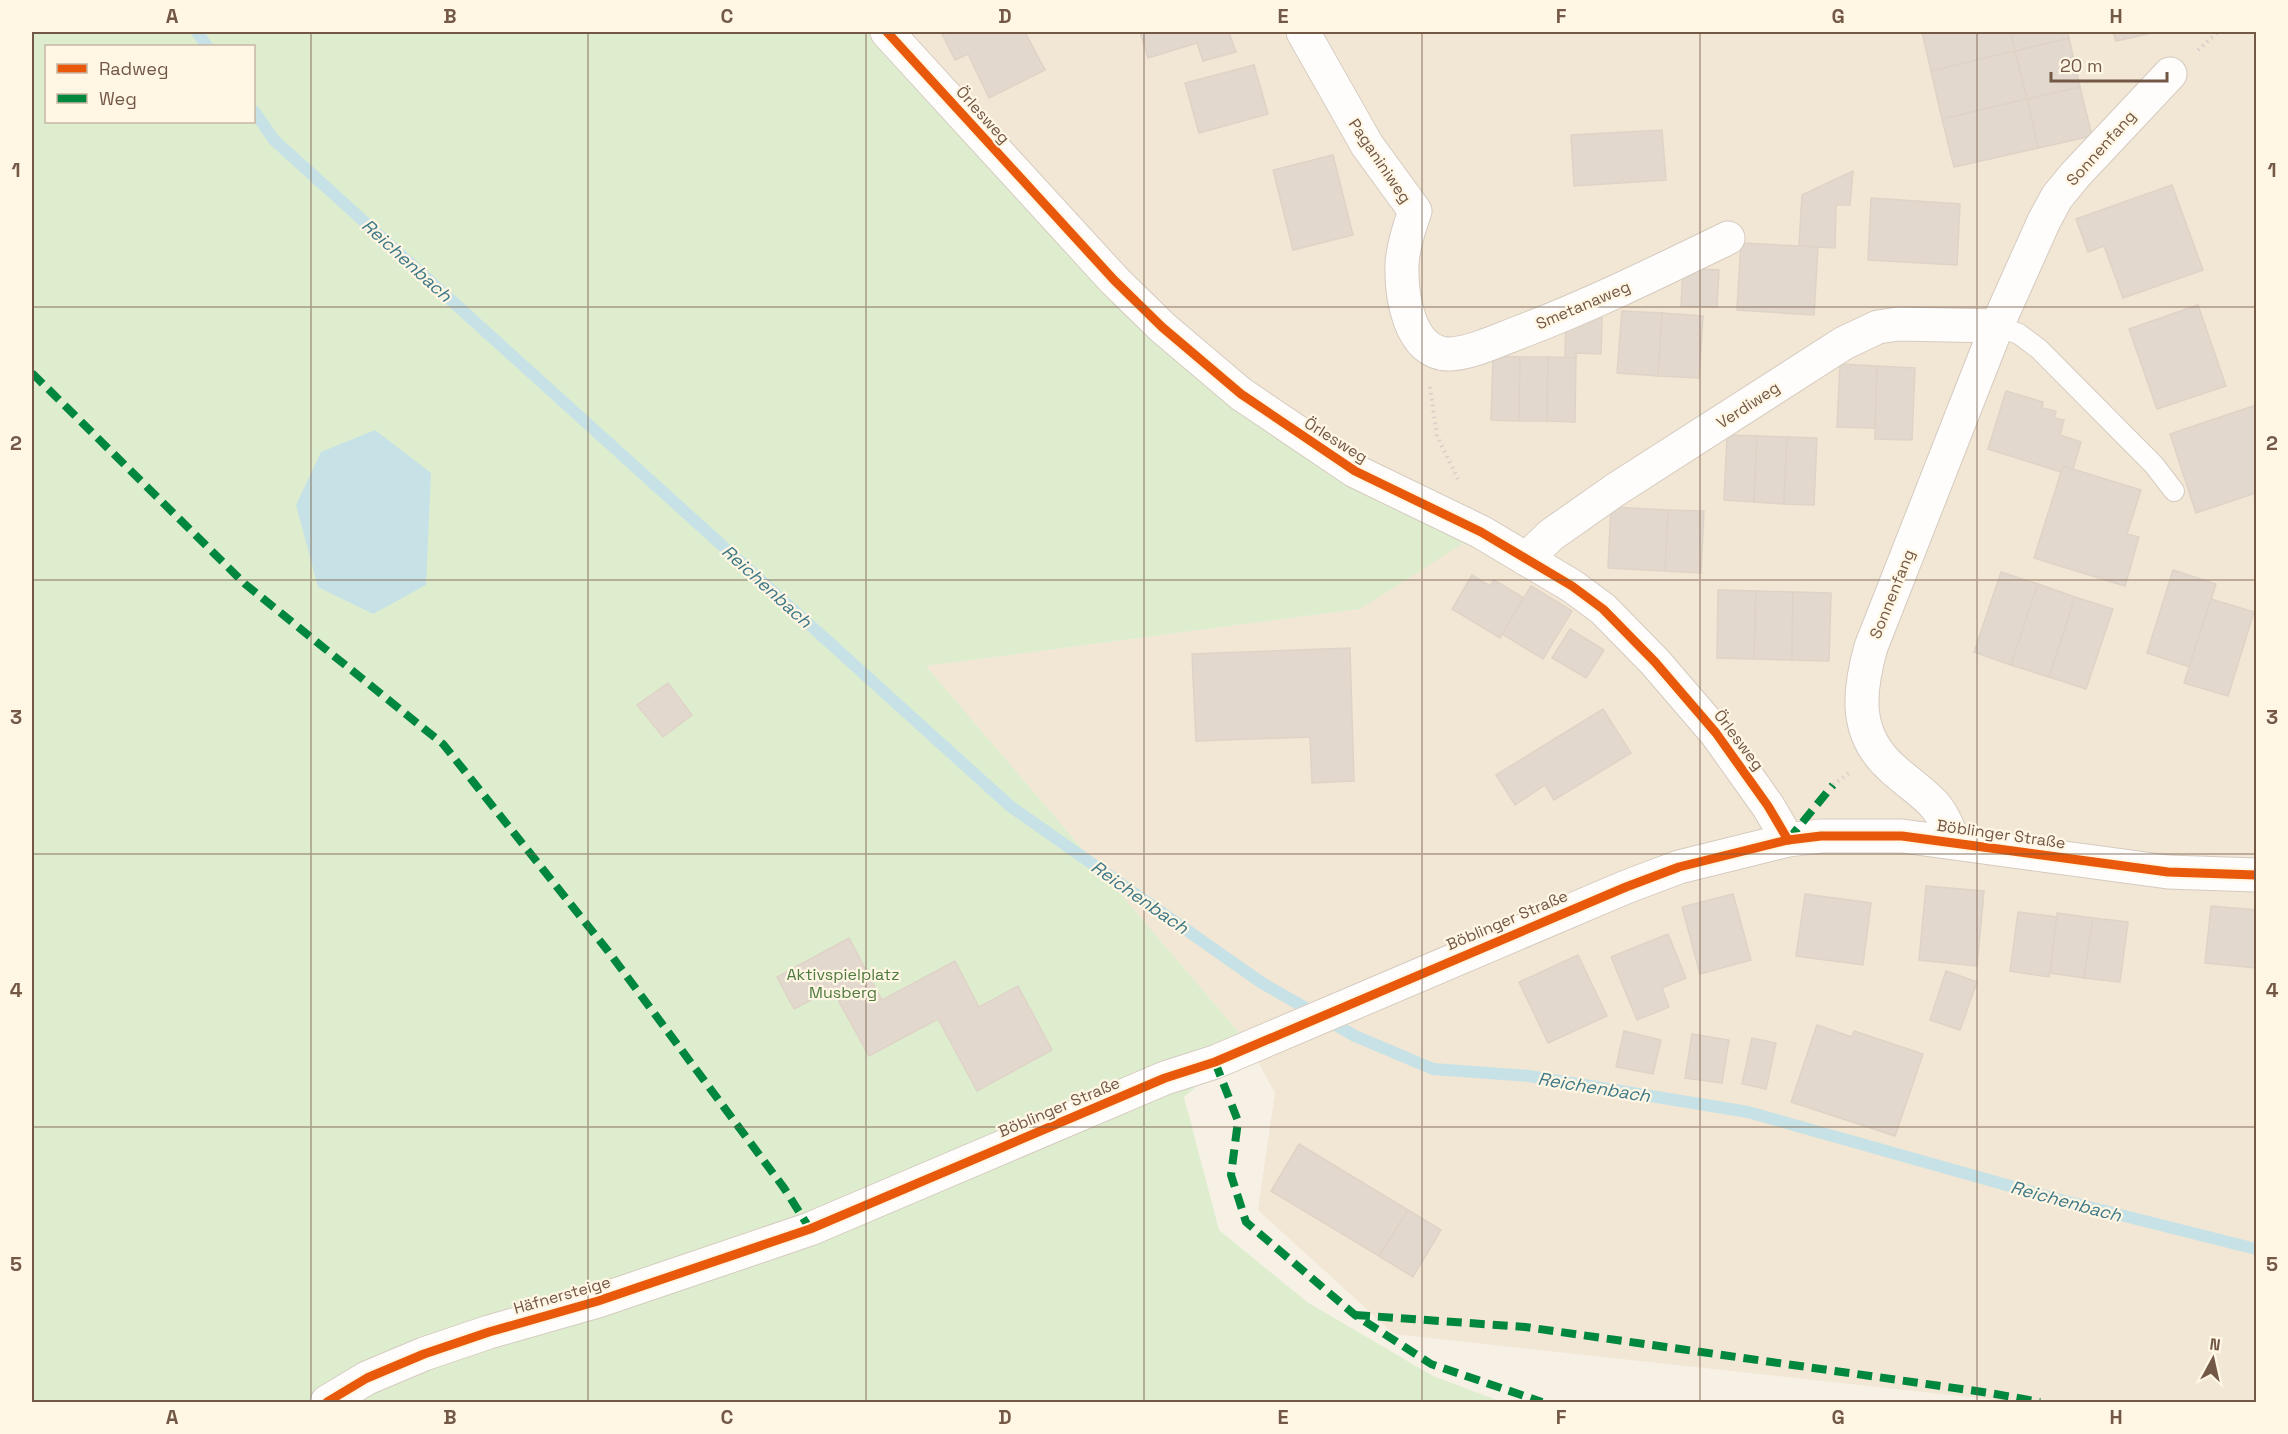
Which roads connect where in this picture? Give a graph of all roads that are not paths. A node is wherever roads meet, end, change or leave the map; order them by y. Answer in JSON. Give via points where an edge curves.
{"nodes":[{"id":1,"x":887,"y":32,"type":"edge"},
{"id":2,"x":1303,"y":32,"type":"edge"},
{"id":3,"x":2170,"y":74,"type":"dead end"},
{"id":4,"x":1728,"y":238,"type":"dead end"},
{"id":5,"x":1996,"y":326,"type":"junction"},
{"id":6,"x":1433,"y":351,"type":"joint"},
{"id":7,"x":2174,"y":491,"type":"dead end"},
{"id":8,"x":1526,"y":559,"type":"junction"},
{"id":9,"x":1788,"y":840,"type":"junction"},
{"id":10,"x":1953,"y":842,"type":"junction"},
{"id":11,"x":2256,"y":875,"type":"edge"},
{"id":12,"x":810,"y":1229,"type":"joint"},
{"id":13,"x":327,"y":1402,"type":"edge"}],
"edges":[{"from":1,"to":8,"type":"street","name":"Örlesweg","via":[[1114,280],[1249,400],[1346,465],[1481,532]]},
{"from":2,"to":6,"type":"street","name":"Paganiniweg","via":[[1367,145],[1415,211],[1402,263],[1404,296],[1420,342]]},
{"from":3,"to":5,"type":"street","name":"Sonnenfang","via":[[2057,197]]},
{"from":4,"to":6,"type":"street","name":"Smetanaweg","via":[[1624,288],[1508,336],[1449,354]]},
{"from":5,"to":7,"type":"lane","via":[[2019,334],[2039,349],[2154,465]]},
{"from":5,"to":8,"type":"street","name":"Verdiweg","via":[[1898,324],[1878,327],[1844,343],[1607,495],[1551,534]]},
{"from":5,"to":10,"type":"street","name":"Sonnenfang","via":[[1862,679],[1860,708],[1876,752],[1935,803]]},
{"from":8,"to":9,"type":"street","name":"Örlesweg","via":[[1603,609],[1637,642],[1716,733]]},
{"from":9,"to":10,"type":"street","name":"Böblinger Straße","via":[[1862,835]]},
{"from":9,"to":12,"type":"street","name":"Böblinger Straße","via":[[1680,867],[1626,887]]},
{"from":10,"to":11,"type":"street","name":"Böblinger Straße","via":[[2168,872]]},
{"from":12,"to":13,"type":"street","name":"Häfnersteige","via":[[598,1301],[424,1354],[367,1378]]}]}
